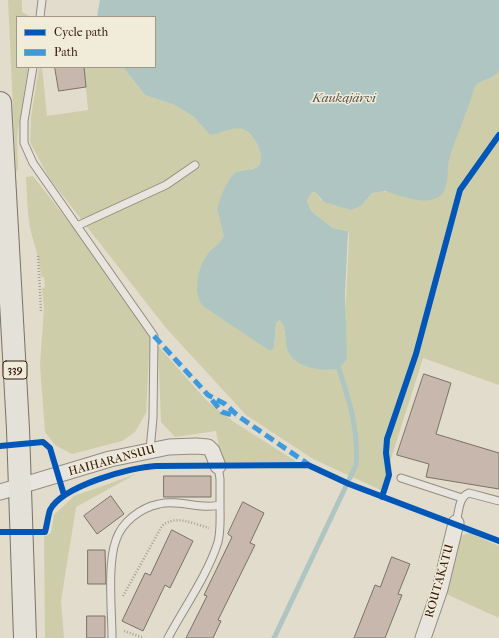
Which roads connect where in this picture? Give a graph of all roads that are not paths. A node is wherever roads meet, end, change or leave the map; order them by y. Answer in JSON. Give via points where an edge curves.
{"nodes":[{"id":1,"x":42,"y":0,"type":"edge"},
{"id":2,"x":40,"y":16,"type":"edge"},
{"id":3,"x":33,"y":68,"type":"edge"},
{"id":4,"x":0,"y":103,"type":"edge"},
{"id":5,"x":195,"y":166,"type":"dead end"},
{"id":6,"x":77,"y":226,"type":"junction"},
{"id":7,"x":150,"y":450,"type":"junction"},
{"id":8,"x":218,"y":466,"type":"joint"},
{"id":9,"x":401,"y":478,"type":"dead end"},
{"id":10,"x":10,"y":490,"type":"edge"},
{"id":11,"x":462,"y":498,"type":"junction"},
{"id":12,"x":499,"y":501,"type":"edge"},
{"id":13,"x":220,"y":505,"type":"junction"},
{"id":14,"x":456,"y":523,"type":"joint"},
{"id":15,"x":25,"y":638,"type":"edge"},
{"id":16,"x":112,"y":638,"type":"edge"},
{"id":17,"x":168,"y":638,"type":"edge"},
{"id":18,"x":423,"y":638,"type":"edge"}],
"edges":[{"from":1,"to":2,"type":"lane"},
{"from":3,"to":6,"type":"lane","via":[[24,121],[24,143],[33,163]]},
{"from":4,"to":10,"type":"main road","number":"339"},
{"from":5,"to":6,"type":"lane","via":[[166,185]]},
{"from":6,"to":7,"type":"lane","via":[[154,336]]},
{"from":7,"to":8,"type":"street","name":"HAIHARANSUU","via":[[203,446],[212,451]]},
{"from":7,"to":10,"type":"street","name":"HAIHARANSUU","via":[[110,459]]},
{"from":8,"to":13,"type":"lane"},
{"from":9,"to":11,"type":"lane"},
{"from":10,"to":15,"type":"main road","number":"339"},
{"from":11,"to":12,"type":"lane","via":[[469,493]]},
{"from":11,"to":14,"type":"lane"},
{"from":13,"to":16,"type":"lane","via":[[211,507],[186,502],[159,504],[139,512],[124,525],[116,540],[112,570]]},
{"from":13,"to":17,"type":"lane","via":[[218,542],[206,570]]},
{"from":14,"to":18,"type":"street","name":"ROUTAKATU","via":[[440,589]]}]}
